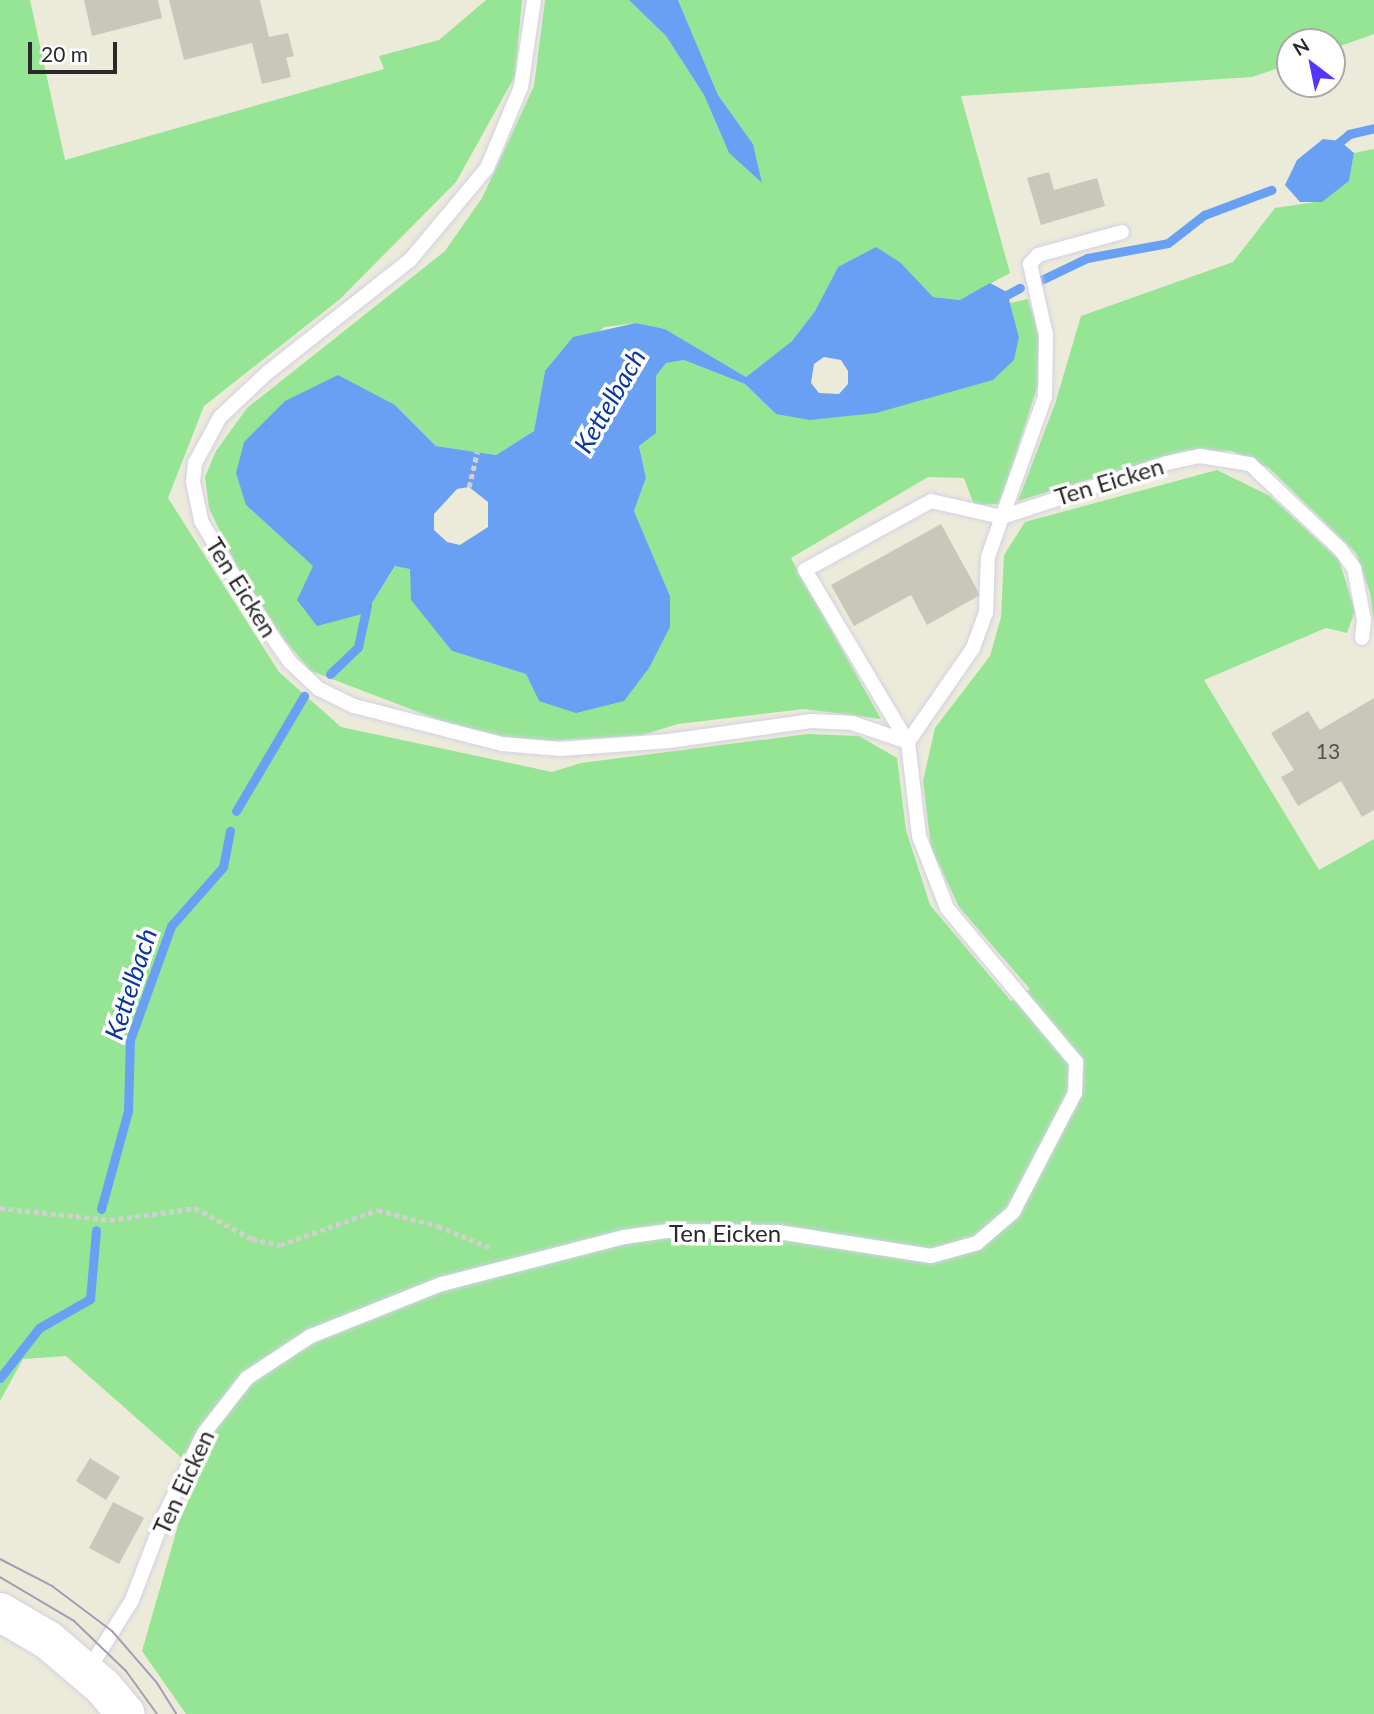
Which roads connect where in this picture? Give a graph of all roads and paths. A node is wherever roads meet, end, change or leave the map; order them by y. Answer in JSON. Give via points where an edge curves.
{"nodes":[{"id":1,"x":534,"y":0,"type":"edge"},
{"id":2,"x":1122,"y":232,"type":"dead end"},
{"id":3,"x":477,"y":452,"type":"dead end"},
{"id":4,"x":469,"y":487,"type":"dead end"},
{"id":5,"x":1002,"y":517,"type":"junction"},
{"id":6,"x":1362,"y":638,"type":"dead end"},
{"id":7,"x":908,"y":742,"type":"junction"},
{"id":8,"x":0,"y":1208,"type":"edge"},
{"id":9,"x":521,"y":1261,"type":"junction"},
{"id":10,"x":0,"y":1612,"type":"edge"},
{"id":11,"x":87,"y":1672,"type":"junction"},
{"id":12,"x":126,"y":1714,"type":"edge"}],
"edges":[{"from":1,"to":7,"type":"lane","name":"Ten Eicken","via":[[521,87],[487,168],[410,260],[268,372],[220,417],[195,463],[193,482],[201,521],[290,662],[319,689],[354,706],[453,733],[561,749],[669,741],[812,721],[852,723]]},
{"from":2,"to":5,"type":"lane","via":[[1038,255],[1030,264],[1046,335],[1045,397],[1027,458]]},
{"from":3,"to":4,"type":"path"},
{"from":5,"to":6,"type":"lane","name":"Ten Eicken","via":[[1167,463],[1200,456],[1250,464],[1340,548],[1354,568],[1364,620]]},
{"from":5,"to":7,"type":"lane","via":[[988,557],[986,613],[973,648]]},
{"from":5,"to":7,"type":"lane","via":[[931,501],[805,570]]},
{"from":7,"to":9,"type":"lane","name":"Ten Eicken","via":[[919,836],[935,885],[963,930],[1076,1062],[1075,1093],[1013,1212],[977,1243],[931,1256],[833,1238],[712,1231],[624,1237]]},
{"from":8,"to":9,"type":"path","via":[[110,1220],[195,1208],[252,1239],[280,1245],[378,1210],[438,1226]]},
{"from":9,"to":11,"type":"lane","name":"Ten Eicken","via":[[358,1315],[310,1336],[247,1378],[225,1401],[188,1460],[132,1600]]},
{"from":10,"to":11,"type":"main road","via":[[48,1640]]},
{"from":11,"to":12,"type":"main road"}]}
